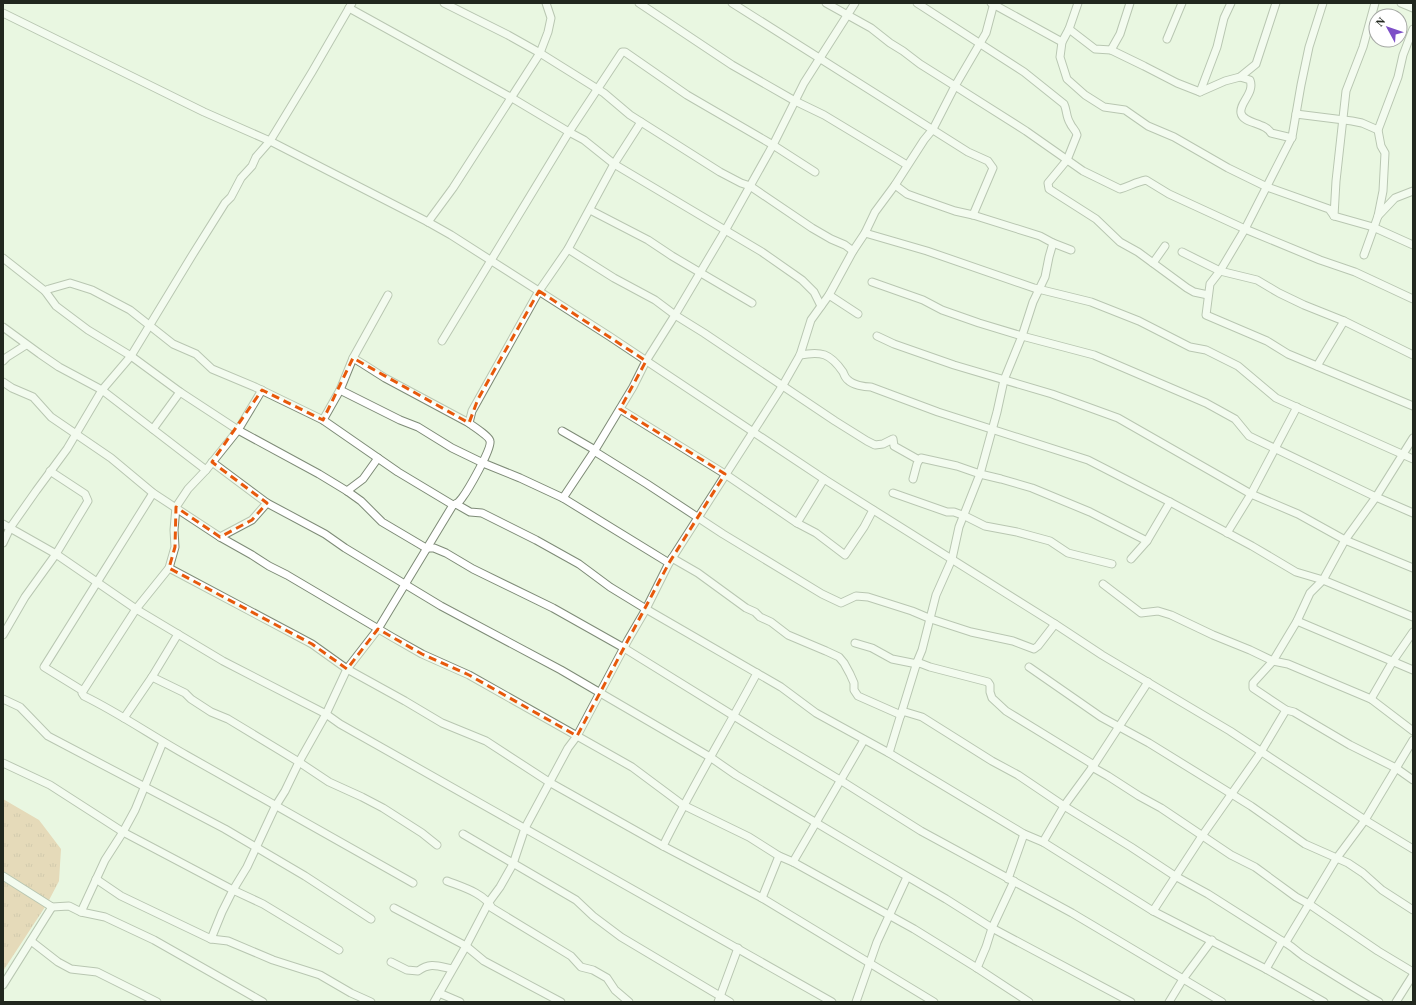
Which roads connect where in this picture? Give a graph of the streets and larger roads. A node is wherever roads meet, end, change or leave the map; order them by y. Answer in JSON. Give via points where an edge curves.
{"nodes":[{"id":1,"x":444,"y":3,"type":"edge"},
{"id":2,"x":546,"y":3,"type":"edge"},
{"id":3,"x":639,"y":3,"type":"edge"},
{"id":4,"x":732,"y":3,"type":"edge"},
{"id":5,"x":826,"y":3,"type":"edge"},
{"id":6,"x":855,"y":3,"type":"edge"},
{"id":7,"x":917,"y":3,"type":"edge"},
{"id":8,"x":1078,"y":3,"type":"edge"},
{"id":9,"x":1130,"y":3,"type":"edge"},
{"id":10,"x":1182,"y":3,"type":"edge"},
{"id":11,"x":1231,"y":3,"type":"edge"},
{"id":12,"x":1276,"y":3,"type":"edge"},
{"id":13,"x":1323,"y":3,"type":"edge"},
{"id":14,"x":1375,"y":3,"type":"edge"},
{"id":15,"x":1401,"y":3,"type":"edge"},
{"id":16,"x":993,"y":4,"type":"edge"},
{"id":17,"x":350,"y":6,"type":"edge"},
{"id":18,"x":1413,"y":8,"type":"edge"},
{"id":19,"x":3,"y":13,"type":"edge"},
{"id":20,"x":848,"y":15,"type":"junction"},
{"id":21,"x":1069,"y":29,"type":"junction"},
{"id":22,"x":1413,"y":29,"type":"edge"},
{"id":23,"x":1166,"y":39,"type":"dead end"},
{"id":24,"x":1062,"y":42,"type":"junction"},
{"id":25,"x":980,"y":44,"type":"junction"},
{"id":26,"x":1111,"y":50,"type":"junction"},
{"id":27,"x":540,"y":53,"type":"junction"},
{"id":28,"x":820,"y":58,"type":"junction"},
{"id":29,"x":1240,"y":77,"type":"junction"},
{"id":30,"x":955,"y":86,"type":"junction"},
{"id":31,"x":597,"y":89,"type":"junction"},
{"id":32,"x":1200,"y":92,"type":"junction"},
{"id":33,"x":512,"y":98,"type":"junction"},
{"id":34,"x":795,"y":101,"type":"junction"},
{"id":35,"x":1296,"y":114,"type":"junction"},
{"id":36,"x":1343,"y":120,"type":"junction"},
{"id":37,"x":641,"y":122,"type":"junction"},
{"id":38,"x":933,"y":129,"type":"junction"},
{"id":39,"x":1378,"y":130,"type":"junction"},
{"id":40,"x":569,"y":132,"type":"junction"},
{"id":41,"x":1292,"y":138,"type":"junction"},
{"id":42,"x":270,"y":141,"type":"junction"},
{"id":43,"x":773,"y":145,"type":"junction"},
{"id":44,"x":1067,"y":160,"type":"junction"},
{"id":45,"x":614,"y":164,"type":"junction"},
{"id":46,"x":907,"y":165,"type":"junction"},
{"id":47,"x":815,"y":172,"type":"dead end"},
{"id":48,"x":895,"y":185,"type":"junction"},
{"id":49,"x":750,"y":186,"type":"junction"},
{"id":50,"x":1267,"y":187,"type":"junction"},
{"id":51,"x":1413,"y":191,"type":"edge"},
{"id":52,"x":590,"y":210,"type":"junction"},
{"id":53,"x":973,"y":215,"type":"junction"},
{"id":54,"x":1334,"y":216,"type":"junction"},
{"id":55,"x":1378,"y":216,"type":"junction"},
{"id":56,"x":428,"y":222,"type":"junction"},
{"id":57,"x":1374,"y":227,"type":"junction"},
{"id":58,"x":726,"y":229,"type":"junction"},
{"id":59,"x":1245,"y":229,"type":"junction"},
{"id":60,"x":865,"y":233,"type":"junction"},
{"id":61,"x":1053,"y":243,"type":"junction"},
{"id":62,"x":1413,"y":245,"type":"edge"},
{"id":63,"x":1165,"y":246,"type":"dead end"},
{"id":64,"x":568,"y":249,"type":"junction"},
{"id":65,"x":1071,"y":250,"type":"dead end"},
{"id":66,"x":853,"y":251,"type":"junction"},
{"id":67,"x":1182,"y":252,"type":"dead end"},
{"id":68,"x":1364,"y":255,"type":"dead end"},
{"id":69,"x":3,"y":258,"type":"edge"},
{"id":70,"x":491,"y":260,"type":"junction"},
{"id":71,"x":1153,"y":263,"type":"junction"},
{"id":72,"x":1220,"y":271,"type":"junction"},
{"id":73,"x":700,"y":272,"type":"junction"},
{"id":74,"x":872,"y":282,"type":"dead end"},
{"id":75,"x":1040,"y":289,"type":"junction"},
{"id":76,"x":539,"y":291,"type":"junction"},
{"id":77,"x":45,"y":292,"type":"junction"},
{"id":78,"x":388,"y":295,"type":"dead end"},
{"id":79,"x":829,"y":295,"type":"junction"},
{"id":80,"x":1208,"y":295,"type":"junction"},
{"id":81,"x":1413,"y":299,"type":"edge"},
{"id":82,"x":752,"y":303,"type":"dead end"},
{"id":83,"x":821,"y":306,"type":"junction"},
{"id":84,"x":858,"y":314,"type":"dead end"},
{"id":85,"x":674,"y":315,"type":"junction"},
{"id":86,"x":1344,"y":321,"type":"junction"},
{"id":87,"x":150,"y":326,"type":"junction"},
{"id":88,"x":3,"y":327,"type":"edge"},
{"id":89,"x":877,"y":336,"type":"dead end"},
{"id":90,"x":1022,"y":336,"type":"junction"},
{"id":91,"x":442,"y":341,"type":"dead end"},
{"id":92,"x":26,"y":345,"type":"junction"},
{"id":93,"x":800,"y":355,"type":"junction"},
{"id":94,"x":1413,"y":355,"type":"edge"},
{"id":95,"x":131,"y":356,"type":"junction"},
{"id":96,"x":353,"y":358,"type":"junction"},
{"id":97,"x":3,"y":361,"type":"edge"},
{"id":98,"x":646,"y":361,"type":"junction"},
{"id":99,"x":1317,"y":366,"type":"junction"},
{"id":100,"x":1004,"y":380,"type":"junction"},
{"id":101,"x":3,"y":382,"type":"edge"},
{"id":102,"x":783,"y":385,"type":"junction"},
{"id":103,"x":102,"y":390,"type":"junction"},
{"id":104,"x":262,"y":390,"type":"junction"},
{"id":105,"x":340,"y":390,"type":"junction"},
{"id":106,"x":180,"y":392,"type":"junction"},
{"id":107,"x":1413,"y":406,"type":"edge"},
{"id":108,"x":1297,"y":407,"type":"junction"},
{"id":109,"x":620,"y":409,"type":"junction"},
{"id":110,"x":323,"y":420,"type":"junction"},
{"id":111,"x":469,"y":423,"type":"junction"},
{"id":112,"x":153,"y":429,"type":"junction"},
{"id":113,"x":992,"y":429,"type":"junction"},
{"id":114,"x":238,"y":430,"type":"junction"},
{"id":115,"x":562,"y":431,"type":"dead end"},
{"id":116,"x":753,"y":431,"type":"junction"},
{"id":117,"x":76,"y":433,"type":"junction"},
{"id":118,"x":1413,"y":438,"type":"edge"},
{"id":119,"x":1276,"y":449,"type":"junction"},
{"id":120,"x":594,"y":451,"type":"junction"},
{"id":121,"x":1403,"y":454,"type":"junction"},
{"id":122,"x":378,"y":458,"type":"junction"},
{"id":123,"x":1413,"y":459,"type":"edge"},
{"id":124,"x":919,"y":460,"type":"junction"},
{"id":125,"x":212,"y":462,"type":"junction"},
{"id":126,"x":483,"y":463,"type":"junction"},
{"id":127,"x":50,"y":470,"type":"junction"},
{"id":128,"x":206,"y":470,"type":"junction"},
{"id":129,"x":725,"y":474,"type":"junction"},
{"id":130,"x":980,"y":474,"type":"junction"},
{"id":131,"x":824,"y":478,"type":"junction"},
{"id":132,"x":914,"y":479,"type":"dead end"},
{"id":133,"x":347,"y":491,"type":"junction"},
{"id":134,"x":154,"y":493,"type":"junction"},
{"id":135,"x":893,"y":493,"type":"dead end"},
{"id":136,"x":1251,"y":494,"type":"junction"},
{"id":137,"x":1376,"y":497,"type":"junction"},
{"id":138,"x":562,"y":498,"type":"junction"},
{"id":139,"x":1170,"y":502,"type":"junction"},
{"id":140,"x":267,"y":503,"type":"junction"},
{"id":141,"x":455,"y":505,"type":"junction"},
{"id":142,"x":176,"y":507,"type":"junction"},
{"id":143,"x":873,"y":510,"type":"junction"},
{"id":144,"x":1413,"y":513,"type":"edge"},
{"id":145,"x":965,"y":516,"type":"junction"},
{"id":146,"x":698,"y":518,"type":"junction"},
{"id":147,"x":797,"y":523,"type":"junction"},
{"id":148,"x":3,"y":524,"type":"edge"},
{"id":149,"x":10,"y":528,"type":"junction"},
{"id":150,"x":1227,"y":533,"type":"junction"},
{"id":151,"x":220,"y":536,"type":"junction"},
{"id":152,"x":1345,"y":540,"type":"junction"},
{"id":153,"x":1147,"y":541,"type":"junction"},
{"id":154,"x":3,"y":543,"type":"edge"},
{"id":155,"x":426,"y":548,"type":"junction"},
{"id":156,"x":56,"y":554,"type":"junction"},
{"id":157,"x":952,"y":559,"type":"junction"},
{"id":158,"x":1130,"y":559,"type":"dead end"},
{"id":159,"x":670,"y":561,"type":"junction"},
{"id":160,"x":1112,"y":564,"type":"dead end"},
{"id":161,"x":169,"y":568,"type":"junction"},
{"id":162,"x":1413,"y":568,"type":"edge"},
{"id":163,"x":1323,"y":580,"type":"junction"},
{"id":164,"x":97,"y":582,"type":"junction"},
{"id":165,"x":1103,"y":584,"type":"dead end"},
{"id":166,"x":405,"y":585,"type":"junction"},
{"id":167,"x":136,"y":609,"type":"junction"},
{"id":168,"x":646,"y":609,"type":"junction"},
{"id":169,"x":1413,"y":617,"type":"edge"},
{"id":170,"x":931,"y":619,"type":"junction"},
{"id":171,"x":1297,"y":621,"type":"junction"},
{"id":172,"x":1055,"y":624,"type":"junction"},
{"id":173,"x":378,"y":629,"type":"junction"},
{"id":174,"x":1413,"y":632,"type":"edge"},
{"id":175,"x":178,"y":634,"type":"junction"},
{"id":176,"x":3,"y":635,"type":"edge"},
{"id":177,"x":855,"y":643,"type":"dead end"},
{"id":178,"x":624,"y":648,"type":"junction"},
{"id":179,"x":1273,"y":661,"type":"junction"},
{"id":180,"x":1393,"y":662,"type":"junction"},
{"id":181,"x":917,"y":663,"type":"junction"},
{"id":182,"x":1029,"y":667,"type":"dead end"},
{"id":183,"x":347,"y":669,"type":"junction"},
{"id":184,"x":1413,"y":670,"type":"edge"},
{"id":185,"x":757,"y":673,"type":"junction"},
{"id":186,"x":152,"y":677,"type":"junction"},
{"id":187,"x":1148,"y":682,"type":"junction"},
{"id":188,"x":83,"y":691,"type":"junction"},
{"id":189,"x":600,"y":693,"type":"junction"},
{"id":190,"x":1371,"y":699,"type":"junction"},
{"id":191,"x":3,"y":700,"type":"edge"},
{"id":192,"x":1286,"y":710,"type":"junction"},
{"id":193,"x":901,"y":713,"type":"junction"},
{"id":194,"x":326,"y":714,"type":"junction"},
{"id":195,"x":734,"y":716,"type":"junction"},
{"id":196,"x":124,"y":718,"type":"junction"},
{"id":197,"x":1119,"y":727,"type":"junction"},
{"id":198,"x":1413,"y":731,"type":"edge"},
{"id":199,"x":577,"y":736,"type":"junction"},
{"id":200,"x":864,"y":740,"type":"junction"},
{"id":201,"x":1413,"y":740,"type":"edge"},
{"id":202,"x":163,"y":742,"type":"junction"},
{"id":203,"x":1261,"y":752,"type":"junction"},
{"id":204,"x":889,"y":754,"type":"junction"},
{"id":205,"x":710,"y":757,"type":"junction"},
{"id":206,"x":299,"y":762,"type":"junction"},
{"id":207,"x":3,"y":763,"type":"edge"},
{"id":208,"x":1093,"y":766,"type":"junction"},
{"id":209,"x":1396,"y":768,"type":"junction"},
{"id":210,"x":840,"y":780,"type":"junction"},
{"id":211,"x":1413,"y":780,"type":"edge"},
{"id":212,"x":549,"y":782,"type":"junction"},
{"id":213,"x":144,"y":787,"type":"junction"},
{"id":214,"x":1232,"y":795,"type":"junction"},
{"id":215,"x":684,"y":805,"type":"junction"},
{"id":216,"x":275,"y":806,"type":"junction"},
{"id":217,"x":1064,"y":806,"type":"junction"},
{"id":218,"x":1365,"y":820,"type":"junction"},
{"id":219,"x":817,"y":822,"type":"junction"},
{"id":220,"x":525,"y":828,"type":"junction"},
{"id":221,"x":123,"y":832,"type":"junction"},
{"id":222,"x":463,"y":834,"type":"dead end"},
{"id":223,"x":1024,"y":834,"type":"junction"},
{"id":224,"x":1202,"y":836,"type":"junction"},
{"id":225,"x":1043,"y":842,"type":"junction"},
{"id":226,"x":437,"y":845,"type":"dead end"},
{"id":227,"x":663,"y":846,"type":"junction"},
{"id":228,"x":257,"y":847,"type":"junction"},
{"id":229,"x":1413,"y":848,"type":"edge"},
{"id":230,"x":779,"y":856,"type":"junction"},
{"id":231,"x":1336,"y":859,"type":"junction"},
{"id":232,"x":793,"y":862,"type":"junction"},
{"id":233,"x":513,"y":864,"type":"junction"},
{"id":234,"x":3,"y":876,"type":"edge"},
{"id":235,"x":1175,"y":876,"type":"junction"},
{"id":236,"x":907,"y":877,"type":"junction"},
{"id":237,"x":96,"y":879,"type":"junction"},
{"id":238,"x":1011,"y":880,"type":"junction"},
{"id":239,"x":447,"y":881,"type":"dead end"},
{"id":240,"x":413,"y":883,"type":"dead end"},
{"id":241,"x":233,"y":890,"type":"junction"},
{"id":242,"x":762,"y":898,"type":"junction"},
{"id":243,"x":489,"y":902,"type":"junction"},
{"id":244,"x":1309,"y":904,"type":"junction"},
{"id":245,"x":52,"y":907,"type":"junction"},
{"id":246,"x":394,"y":908,"type":"dead end"},
{"id":247,"x":1153,"y":910,"type":"junction"},
{"id":248,"x":1413,"y":910,"type":"edge"},
{"id":249,"x":81,"y":912,"type":"junction"},
{"id":250,"x":889,"y":916,"type":"junction"},
{"id":251,"x":371,"y":919,"type":"dead end"},
{"id":252,"x":992,"y":928,"type":"junction"},
{"id":253,"x":211,"y":939,"type":"junction"},
{"id":254,"x":1212,"y":940,"type":"junction"},
{"id":255,"x":31,"y":941,"type":"junction"},
{"id":256,"x":1284,"y":942,"type":"junction"},
{"id":257,"x":466,"y":946,"type":"junction"},
{"id":258,"x":738,"y":948,"type":"junction"},
{"id":259,"x":338,"y":950,"type":"dead end"},
{"id":260,"x":391,"y":962,"type":"dead end"},
{"id":261,"x":870,"y":962,"type":"junction"},
{"id":262,"x":977,"y":968,"type":"junction"},
{"id":263,"x":452,"y":969,"type":"junction"},
{"id":264,"x":1266,"y":969,"type":"junction"},
{"id":265,"x":1413,"y":973,"type":"edge"},
{"id":266,"x":1183,"y":979,"type":"junction"},
{"id":267,"x":3,"y":985,"type":"edge"},
{"id":268,"x":439,"y":993,"type":"junction"},
{"id":269,"x":720,"y":999,"type":"edge"},
{"id":270,"x":157,"y":1002,"type":"edge"},
{"id":271,"x":263,"y":1002,"type":"edge"},
{"id":272,"x":371,"y":1002,"type":"edge"},
{"id":273,"x":434,"y":1002,"type":"edge"},
{"id":274,"x":460,"y":1002,"type":"edge"},
{"id":275,"x":561,"y":1002,"type":"edge"},
{"id":276,"x":629,"y":1002,"type":"edge"},
{"id":277,"x":730,"y":1002,"type":"edge"},
{"id":278,"x":832,"y":1002,"type":"edge"},
{"id":279,"x":856,"y":1002,"type":"edge"},
{"id":280,"x":934,"y":1002,"type":"edge"},
{"id":281,"x":1030,"y":1002,"type":"edge"},
{"id":282,"x":1131,"y":1002,"type":"edge"},
{"id":283,"x":1170,"y":1002,"type":"edge"},
{"id":284,"x":1222,"y":1002,"type":"edge"},
{"id":285,"x":1324,"y":1002,"type":"edge"},
{"id":286,"x":1379,"y":1002,"type":"edge"},
{"id":287,"x":1396,"y":1002,"type":"edge"}],
"edges":[{"from":1,"to":27,"type":"street","via":[[508,34]]},
{"from":2,"to":27,"type":"street","via":[[551,18]]},
{"from":3,"to":34,"type":"street","via":[[732,65]]},
{"from":4,"to":28,"type":"street"},
{"from":5,"to":20,"type":"street"},
{"from":6,"to":20,"type":"street"},
{"from":7,"to":25,"type":"street"},
{"from":8,"to":21,"type":"street"},
{"from":9,"to":26,"type":"street","via":[[1120,34]]},
{"from":10,"to":23,"type":"street"},
{"from":11,"to":32,"type":"street"},
{"from":12,"to":29,"type":"street","via":[[1256,64]]},
{"from":13,"to":35,"type":"street","via":[[1309,47]]},
{"from":14,"to":36,"type":"street","via":[[1363,47],[1346,91]]},
{"from":15,"to":18,"type":"street"},
{"from":16,"to":24,"type":"street"},
{"from":16,"to":25,"type":"street","via":[[986,33]]},
{"from":17,"to":33,"type":"street"},
{"from":17,"to":42,"type":"street"},
{"from":19,"to":42,"type":"street","via":[[198,109]]},
{"from":20,"to":28,"type":"street"},
{"from":20,"to":30,"type":"street"},
{"from":21,"to":24,"type":"street"},
{"from":21,"to":26,"type":"street","via":[[1095,49]]},
{"from":22,"to":39,"type":"street"},
{"from":24,"to":50,"type":"street","via":[[1060,57],[1067,79],[1085,95],[1104,107],[1125,110],[1148,126],[1174,137]]},
{"from":25,"to":30,"type":"street"},
{"from":25,"to":44,"type":"street","via":[[1024,72],[1064,104],[1068,120],[1077,135]]},
{"from":26,"to":32,"type":"street"},
{"from":27,"to":31,"type":"street"},
{"from":27,"to":33,"type":"street"},
{"from":28,"to":34,"type":"street"},
{"from":28,"to":38,"type":"street"},
{"from":29,"to":32,"type":"street"},
{"from":29,"to":41,"type":"street","via":[[1250,80],[1252,86],[1241,109],[1243,117],[1264,125],[1271,134]]},
{"from":30,"to":38,"type":"street"},
{"from":30,"to":44,"type":"street"},
{"from":31,"to":37,"type":"street"},
{"from":31,"to":40,"type":"street"},
{"from":31,"to":43,"type":"street","via":[[618,56],[625,52],[687,95]]},
{"from":33,"to":40,"type":"street"},
{"from":33,"to":56,"type":"street"},
{"from":34,"to":43,"type":"street"},
{"from":34,"to":46,"type":"street","via":[[824,115]]},
{"from":35,"to":36,"type":"street"},
{"from":35,"to":41,"type":"street"},
{"from":36,"to":39,"type":"street","via":[[1362,123]]},
{"from":36,"to":54,"type":"street"},
{"from":37,"to":45,"type":"street"},
{"from":37,"to":49,"type":"street","via":[[720,172]]},
{"from":38,"to":46,"type":"street"},
{"from":38,"to":53,"type":"street","via":[[968,152],[988,161],[993,168]]},
{"from":39,"to":55,"type":"street","via":[[1385,153]]},
{"from":40,"to":45,"type":"street"},
{"from":40,"to":70,"type":"street"},
{"from":41,"to":50,"type":"street"},
{"from":42,"to":56,"type":"street"},
{"from":42,"to":87,"type":"street","via":[[241,178],[232,197],[225,203]]},
{"from":43,"to":47,"type":"street"},
{"from":43,"to":49,"type":"street"},
{"from":44,"to":59,"type":"street","via":[[1082,171],[1120,189],[1146,180],[1169,194]]},
{"from":44,"to":71,"type":"street","via":[[1048,182],[1050,189],[1096,219],[1120,242]]},
{"from":45,"to":52,"type":"street"},
{"from":45,"to":58,"type":"street"},
{"from":46,"to":48,"type":"street"},
{"from":48,"to":53,"type":"street","via":[[907,194]]},
{"from":48,"to":60,"type":"street","via":[[875,212]]},
{"from":49,"to":58,"type":"street"},
{"from":49,"to":66,"type":"street","via":[[812,228],[845,244]]},
{"from":50,"to":54,"type":"street","via":[[1328,209]]},
{"from":50,"to":59,"type":"street"},
{"from":51,"to":55,"type":"street","via":[[1396,198]]},
{"from":52,"to":64,"type":"street"},
{"from":52,"to":73,"type":"street","via":[[648,240]]},
{"from":53,"to":61,"type":"street","via":[[1040,236]]},
{"from":54,"to":57,"type":"street"},
{"from":55,"to":57,"type":"street"},
{"from":56,"to":70,"type":"street"},
{"from":57,"to":62,"type":"street"},
{"from":57,"to":68,"type":"street"},
{"from":58,"to":73,"type":"street"},
{"from":58,"to":83,"type":"street","via":[[802,280],[814,292]]},
{"from":59,"to":72,"type":"street"},
{"from":59,"to":81,"type":"street","via":[[1355,272]]},
{"from":60,"to":66,"type":"street"},
{"from":60,"to":75,"type":"street"},
{"from":61,"to":65,"type":"street"},
{"from":61,"to":75,"type":"street"},
{"from":63,"to":71,"type":"street"},
{"from":64,"to":76,"type":"street"},
{"from":64,"to":85,"type":"street","via":[[655,300]]},
{"from":66,"to":79,"type":"street"},
{"from":67,"to":72,"type":"street"},
{"from":69,"to":77,"type":"street"},
{"from":70,"to":76,"type":"street"},
{"from":70,"to":91,"type":"street"},
{"from":71,"to":80,"type":"street","via":[[1194,292]]},
{"from":72,"to":80,"type":"street","via":[[1210,284]]},
{"from":72,"to":86,"type":"street","via":[[1257,280],[1304,305]]},
{"from":73,"to":82,"type":"street"},
{"from":73,"to":85,"type":"street"},
{"from":74,"to":90,"type":"street","via":[[923,300],[958,316]]},
{"from":75,"to":90,"type":"street"},
{"from":75,"to":108,"type":"street","via":[[1091,302],[1139,321],[1190,347],[1206,350],[1238,366],[1276,398]]},
{"from":76,"to":98,"type":"street"},
{"from":76,"to":111,"type":"street","via":[[478,399]]},
{"from":77,"to":87,"type":"street","via":[[49,288],[70,284],[92,290],[130,310]]},
{"from":77,"to":95,"type":"street","via":[[56,306],[88,330]]},
{"from":78,"to":96,"type":"street"},
{"from":79,"to":83,"type":"street"},
{"from":79,"to":84,"type":"street"},
{"from":80,"to":99,"type":"street","via":[[1206,315]]},
{"from":83,"to":93,"type":"street","via":[[811,320]]},
{"from":85,"to":98,"type":"street"},
{"from":85,"to":102,"type":"street"},
{"from":86,"to":94,"type":"street"},
{"from":86,"to":99,"type":"street"},
{"from":87,"to":95,"type":"street"},
{"from":87,"to":104,"type":"street","via":[[173,344],[196,354],[212,369]]},
{"from":88,"to":92,"type":"street"},
{"from":89,"to":100,"type":"street","via":[[954,365]]},
{"from":90,"to":100,"type":"street"},
{"from":90,"to":119,"type":"street","via":[[1094,356],[1206,403],[1235,419],[1249,436]]},
{"from":92,"to":97,"type":"street"},
{"from":92,"to":103,"type":"street","via":[[59,367]]},
{"from":93,"to":102,"type":"street"},
{"from":93,"to":113,"type":"street","via":[[822,353],[830,357],[848,380],[862,387],[871,387]]},
{"from":95,"to":103,"type":"street"},
{"from":95,"to":106,"type":"street"},
{"from":96,"to":105,"type":"street"},
{"from":96,"to":111,"type":"street"},
{"from":98,"to":109,"type":"street"},
{"from":98,"to":116,"type":"street"},
{"from":99,"to":107,"type":"street"},
{"from":100,"to":113,"type":"street"},
{"from":100,"to":136,"type":"street","via":[[1118,418]]},
{"from":101,"to":117,"type":"street","via":[[32,397],[51,417]]},
{"from":102,"to":116,"type":"street"},
{"from":102,"to":124,"type":"street","via":[[867,441],[875,445],[893,439],[894,446]]},
{"from":103,"to":112,"type":"street"},
{"from":103,"to":117,"type":"street"},
{"from":104,"to":110,"type":"street"},
{"from":104,"to":114,"type":"street"},
{"from":105,"to":110,"type":"street"},
{"from":105,"to":126,"type":"street","via":[[418,427]]},
{"from":106,"to":112,"type":"street"},
{"from":106,"to":114,"type":"street"},
{"from":108,"to":119,"type":"street"},
{"from":108,"to":121,"type":"street"},
{"from":109,"to":120,"type":"street"},
{"from":109,"to":129,"type":"street"},
{"from":110,"to":122,"type":"street"},
{"from":111,"to":126,"type":"street","via":[[490,439],[491,444]]},
{"from":112,"to":128,"type":"street"},
{"from":113,"to":130,"type":"street"},
{"from":113,"to":139,"type":"street","via":[[1088,460]]},
{"from":114,"to":125,"type":"street"},
{"from":114,"to":133,"type":"street"},
{"from":115,"to":120,"type":"street"},
{"from":116,"to":129,"type":"street"},
{"from":116,"to":131,"type":"street"},
{"from":117,"to":127,"type":"street"},
{"from":117,"to":134,"type":"street"},
{"from":118,"to":121,"type":"street"},
{"from":119,"to":136,"type":"street"},
{"from":119,"to":137,"type":"street"},
{"from":120,"to":138,"type":"street"},
{"from":120,"to":146,"type":"street"},
{"from":121,"to":123,"type":"street"},
{"from":121,"to":137,"type":"street"},
{"from":122,"to":133,"type":"street","via":[[363,479]]},
{"from":122,"to":141,"type":"street"},
{"from":124,"to":130,"type":"street","via":[[921,458],[957,466]]},
{"from":124,"to":132,"type":"street"},
{"from":125,"to":128,"type":"street"},
{"from":125,"to":140,"type":"street"},
{"from":126,"to":138,"type":"street"},
{"from":126,"to":141,"type":"street"},
{"from":127,"to":149,"type":"street"},
{"from":127,"to":156,"type":"street","via":[[85,494],[88,501]]},
{"from":128,"to":142,"type":"street","via":[[188,489]]},
{"from":129,"to":146,"type":"street"},
{"from":129,"to":147,"type":"street"},
{"from":130,"to":145,"type":"street"},
{"from":130,"to":153,"type":"street","via":[[1032,488],[1090,512]]},
{"from":131,"to":143,"type":"street"},
{"from":131,"to":147,"type":"street"},
{"from":133,"to":155,"type":"street","via":[[382,522]]},
{"from":134,"to":142,"type":"street"},
{"from":134,"to":164,"type":"street"},
{"from":135,"to":145,"type":"street"},
{"from":136,"to":150,"type":"street"},
{"from":136,"to":152,"type":"street","via":[[1298,514]]},
{"from":137,"to":144,"type":"street"},
{"from":137,"to":152,"type":"street"},
{"from":138,"to":159,"type":"street"},
{"from":139,"to":150,"type":"street"},
{"from":139,"to":153,"type":"street"},
{"from":140,"to":151,"type":"street","via":[[252,520]]},
{"from":140,"to":166,"type":"street","via":[[325,534]]},
{"from":141,"to":155,"type":"street"},
{"from":141,"to":168,"type":"street","via":[[470,512],[482,513],[536,540],[579,564]]},
{"from":142,"to":151,"type":"street"},
{"from":142,"to":161,"type":"street","via":[[175,547]]},
{"from":143,"to":147,"type":"street","via":[[845,555],[816,533]]},
{"from":143,"to":157,"type":"street"},
{"from":145,"to":157,"type":"street","via":[[959,527]]},
{"from":145,"to":160,"type":"street","via":[[985,526],[1018,532],[1050,542],[1068,553]]},
{"from":146,"to":159,"type":"street"},
{"from":146,"to":170,"type":"street","via":[[831,600],[840,603],[856,596],[868,597]]},
{"from":148,"to":149,"type":"street"},
{"from":149,"to":154,"type":"street"},
{"from":149,"to":156,"type":"street"},
{"from":150,"to":163,"type":"street","via":[[1296,572]]},
{"from":151,"to":173,"type":"street"},
{"from":152,"to":162,"type":"street"},
{"from":152,"to":163,"type":"street"},
{"from":153,"to":158,"type":"street"},
{"from":155,"to":166,"type":"street"},
{"from":155,"to":178,"type":"street","via":[[446,553]]},
{"from":156,"to":164,"type":"street"},
{"from":156,"to":176,"type":"street"},
{"from":157,"to":170,"type":"street","via":[[936,595]]},
{"from":157,"to":172,"type":"street"},
{"from":159,"to":168,"type":"street"},
{"from":159,"to":193,"type":"street","via":[[698,573],[788,636],[839,657],[850,674],[858,696]]},
{"from":161,"to":167,"type":"street"},
{"from":161,"to":183,"type":"street","via":[[312,644]]},
{"from":163,"to":169,"type":"street"},
{"from":163,"to":171,"type":"street","via":[[1310,594]]},
{"from":164,"to":167,"type":"street"},
{"from":164,"to":188,"type":"street","via":[[44,667]]},
{"from":165,"to":179,"type":"street","via":[[1141,613],[1158,611],[1171,615]]},
{"from":166,"to":173,"type":"street"},
{"from":166,"to":189,"type":"street"},
{"from":167,"to":175,"type":"street"},
{"from":167,"to":188,"type":"street"},
{"from":168,"to":178,"type":"street"},
{"from":168,"to":185,"type":"street"},
{"from":170,"to":172,"type":"street","via":[[971,632],[1014,641],[1034,649]]},
{"from":170,"to":181,"type":"street"},
{"from":171,"to":179,"type":"street"},
{"from":171,"to":180,"type":"street"},
{"from":172,"to":187,"type":"street"},
{"from":173,"to":183,"type":"street"},
{"from":173,"to":199,"type":"street","via":[[422,654],[476,678]]},
{"from":174,"to":180,"type":"street"},
{"from":175,"to":186,"type":"street"},
{"from":175,"to":194,"type":"street"},
{"from":177,"to":181,"type":"street","via":[[872,648],[892,659]]},
{"from":178,"to":189,"type":"street"},
{"from":178,"to":195,"type":"street"},
{"from":179,"to":190,"type":"street","via":[[1288,664]]},
{"from":179,"to":192,"type":"street","via":[[1253,683],[1253,688]]},
{"from":180,"to":184,"type":"street"},
{"from":180,"to":190,"type":"street"},
{"from":181,"to":193,"type":"street"},
{"from":181,"to":208,"type":"street","via":[[988,682],[992,698],[1006,711]]},
{"from":182,"to":197,"type":"street"},
{"from":183,"to":194,"type":"street"},
{"from":183,"to":212,"type":"street","via":[[442,723],[486,741]]},
{"from":185,"to":195,"type":"street"},
{"from":185,"to":200,"type":"street","via":[[816,713]]},
{"from":186,"to":196,"type":"street"},
{"from":186,"to":206,"type":"street","via":[[184,693],[211,712],[228,719]]},
{"from":187,"to":197,"type":"street"},
{"from":187,"to":203,"type":"street"},
{"from":188,"to":196,"type":"street","via":[[84,696]]},
{"from":189,"to":199,"type":"street"},
{"from":189,"to":205,"type":"street"},
{"from":190,"to":198,"type":"street"},
{"from":191,"to":213,"type":"street","via":[[20,707],[48,736]]},
{"from":192,"to":203,"type":"street"},
{"from":192,"to":209,"type":"street"},
{"from":193,"to":204,"type":"street"},
{"from":193,"to":217,"type":"street","via":[[922,717]]},
{"from":194,"to":206,"type":"street"},
{"from":194,"to":220,"type":"street"},
{"from":195,"to":205,"type":"street"},
{"from":195,"to":210,"type":"street"},
{"from":196,"to":202,"type":"street"},
{"from":197,"to":208,"type":"street"},
{"from":197,"to":214,"type":"street"},
{"from":199,"to":212,"type":"street"},
{"from":199,"to":215,"type":"street","via":[[632,767]]},
{"from":200,"to":204,"type":"street"},
{"from":200,"to":210,"type":"street"},
{"from":201,"to":209,"type":"street"},
{"from":202,"to":213,"type":"street"},
{"from":202,"to":216,"type":"street"},
{"from":203,"to":214,"type":"street"},
{"from":203,"to":218,"type":"street"},
{"from":204,"to":223,"type":"street"},
{"from":205,"to":215,"type":"street"},
{"from":205,"to":219,"type":"street"},
{"from":206,"to":216,"type":"street"},
{"from":206,"to":226,"type":"street","via":[[329,782],[382,808]]},
{"from":207,"to":221,"type":"street","via":[[50,785]]},
{"from":208,"to":217,"type":"street"},
{"from":208,"to":224,"type":"street"},
{"from":209,"to":211,"type":"street"},
{"from":209,"to":218,"type":"street"},
{"from":210,"to":219,"type":"street"},
{"from":210,"to":238,"type":"street","via":[[921,831]]},
{"from":212,"to":220,"type":"street"},
{"from":212,"to":227,"type":"street"},
{"from":213,"to":221,"type":"street"},
{"from":213,"to":228,"type":"street"},
{"from":214,"to":224,"type":"street"},
{"from":214,"to":231,"type":"street","via":[[1306,844]]},
{"from":215,"to":227,"type":"street"},
{"from":215,"to":230,"type":"street","via":[[749,837]]},
{"from":216,"to":228,"type":"street"},
{"from":216,"to":240,"type":"street"},
{"from":217,"to":225,"type":"street"},
{"from":217,"to":235,"type":"street"},
{"from":218,"to":229,"type":"street"},
{"from":218,"to":231,"type":"street"},
{"from":219,"to":232,"type":"street"},
{"from":219,"to":236,"type":"street"},
{"from":220,"to":233,"type":"street"},
{"from":220,"to":258,"type":"street"},
{"from":221,"to":237,"type":"street"},
{"from":221,"to":241,"type":"street"},
{"from":222,"to":233,"type":"street"},
{"from":223,"to":225,"type":"street"},
{"from":223,"to":238,"type":"street"},
{"from":224,"to":235,"type":"street"},
{"from":224,"to":244,"type":"street","via":[[1255,867]]},
{"from":225,"to":247,"type":"street"},
{"from":227,"to":242,"type":"street"},
{"from":228,"to":241,"type":"street"},
{"from":228,"to":251,"type":"street"},
{"from":230,"to":232,"type":"street"},
{"from":230,"to":242,"type":"street"},
{"from":231,"to":244,"type":"street"},
{"from":231,"to":248,"type":"street","via":[[1353,866],[1382,890]]},
{"from":232,"to":250,"type":"street"},
{"from":233,"to":243,"type":"street"},
{"from":233,"to":269,"type":"street","via":[[576,900],[621,937]]},
{"from":234,"to":245,"type":"street"},
{"from":235,"to":247,"type":"street"},
{"from":235,"to":256,"type":"street"},
{"from":236,"to":250,"type":"street"},
{"from":236,"to":252,"type":"street"},
{"from":237,"to":249,"type":"street"},
{"from":237,"to":253,"type":"street","via":[[121,896]]},
{"from":238,"to":252,"type":"street"},
{"from":238,"to":266,"type":"street"},
{"from":239,"to":243,"type":"street"},
{"from":241,"to":253,"type":"street"},
{"from":241,"to":259,"type":"street","via":[[263,904]]},
{"from":242,"to":261,"type":"street"},
{"from":243,"to":257,"type":"street"},
{"from":243,"to":276,"type":"street","via":[[492,908],[572,956],[582,967],[607,978],[615,990]]},
{"from":244,"to":256,"type":"street"},
{"from":244,"to":265,"type":"street"},
{"from":245,"to":249,"type":"street","via":[[69,906]]},
{"from":245,"to":255,"type":"street"},
{"from":246,"to":257,"type":"street"},
{"from":247,"to":254,"type":"street"},
{"from":249,"to":271,"type":"street","via":[[105,917],[154,940]]},
{"from":250,"to":261,"type":"street"},
{"from":250,"to":262,"type":"street"},
{"from":252,"to":262,"type":"street"},
{"from":252,"to":282,"type":"street"},
{"from":253,"to":272,"type":"street","via":[[228,941],[273,960],[320,975]]},
{"from":254,"to":264,"type":"street"},
{"from":254,"to":266,"type":"street"},
{"from":255,"to":267,"type":"street"},
{"from":255,"to":270,"type":"street","via":[[71,969],[97,972]]},
{"from":256,"to":264,"type":"street"},
{"from":256,"to":286,"type":"street"},
{"from":257,"to":263,"type":"street"},
{"from":257,"to":275,"type":"street","via":[[484,961]]},
{"from":258,"to":269,"type":"street"},
{"from":258,"to":278,"type":"street"},
{"from":260,"to":263,"type":"street","via":[[407,970],[418,971],[425,966],[436,965]]},
{"from":261,"to":279,"type":"street"},
{"from":261,"to":280,"type":"street"},
{"from":262,"to":281,"type":"street"},
{"from":263,"to":268,"type":"street"},
{"from":264,"to":285,"type":"street"},
{"from":265,"to":287,"type":"street"},
{"from":266,"to":283,"type":"street"},
{"from":266,"to":284,"type":"street"},
{"from":268,"to":273,"type":"street"},
{"from":268,"to":274,"type":"street"},
{"from":269,"to":277,"type":"street"}]}
